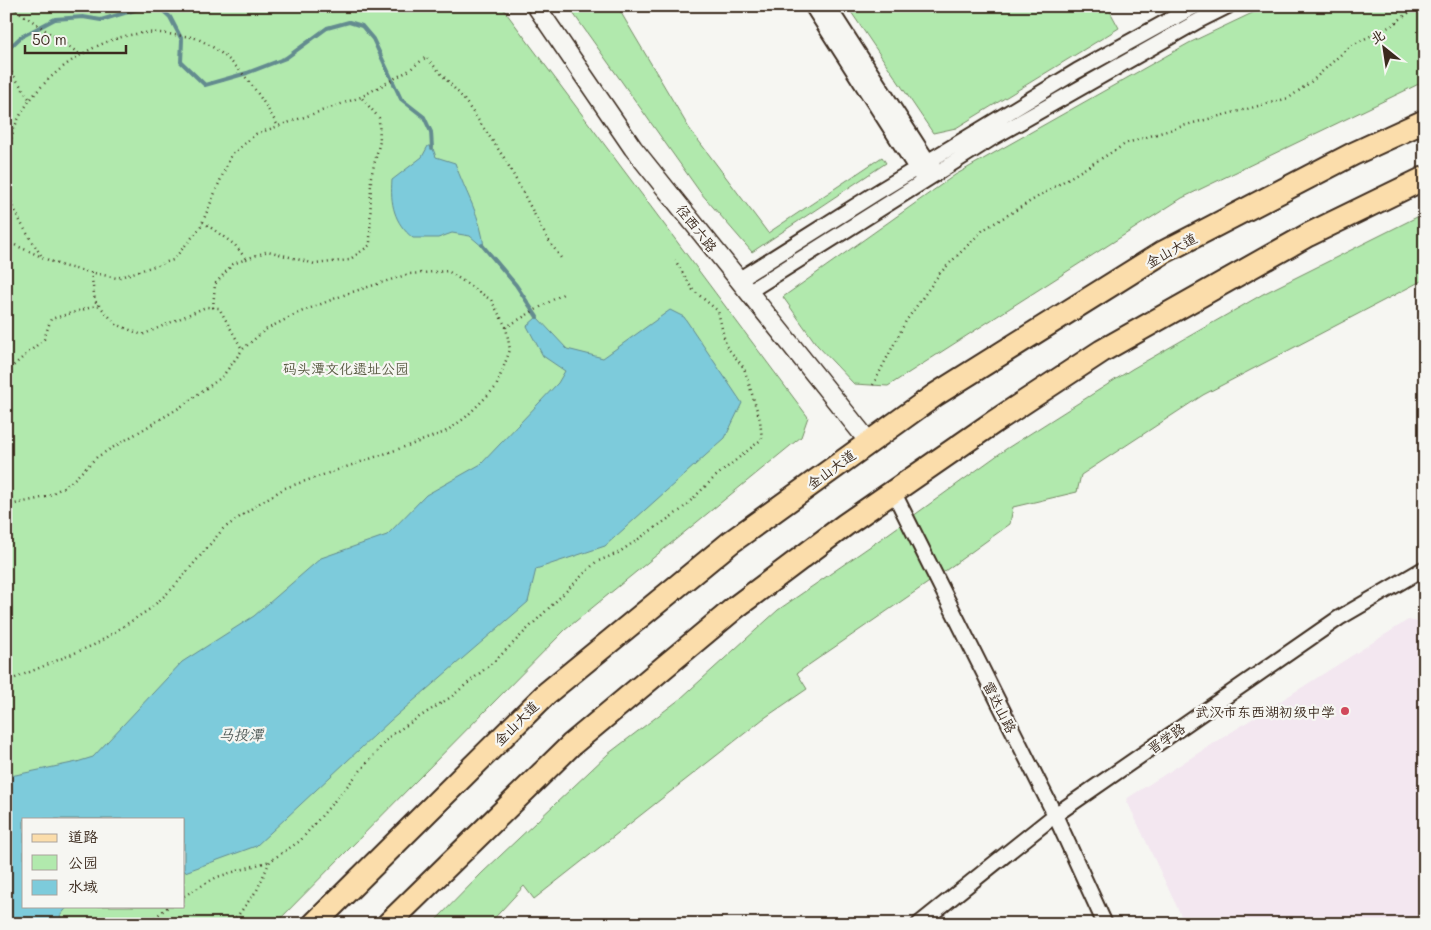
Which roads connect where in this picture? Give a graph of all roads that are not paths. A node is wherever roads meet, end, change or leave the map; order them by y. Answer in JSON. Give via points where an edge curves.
{"nodes":[{"id":1,"x":536,"y":6,"type":"edge"},
{"id":2,"x":812,"y":6,"type":"edge"},
{"id":3,"x":828,"y":6,"type":"edge"},
{"id":4,"x":1195,"y":6,"type":"edge"},
{"id":5,"x":1228,"y":6,"type":"edge"},
{"id":6,"x":1425,"y":121,"type":"edge"},
{"id":7,"x":922,"y":165,"type":"junction"},
{"id":8,"x":931,"y":177,"type":"junction"},
{"id":9,"x":1425,"y":178,"type":"edge"},
{"id":10,"x":743,"y":286,"type":"junction"},
{"id":11,"x":869,"y":442,"type":"junction"},
{"id":12,"x":893,"y":491,"type":"junction"},
{"id":13,"x":1425,"y":568,"type":"edge"},
{"id":14,"x":1055,"y":815,"type":"junction"},
{"id":15,"x":314,"y":924,"type":"edge"},
{"id":16,"x":388,"y":924,"type":"edge"},
{"id":17,"x":919,"y":924,"type":"edge"},
{"id":18,"x":1104,"y":924,"type":"edge"}],
"edges":[{"from":1,"to":10,"type":"street","name":"径西六路","via":[[633,148]]},
{"from":2,"to":7,"type":"street"},
{"from":3,"to":7,"type":"street"},
{"from":4,"to":7,"type":"street"},
{"from":5,"to":8,"type":"street","via":[[1003,132]]},
{"from":6,"to":11,"type":"main road","name":"金山大道","via":[[1352,154],[1162,253],[935,395]]},
{"from":7,"to":8,"type":"street"},
{"from":7,"to":10,"type":"street"},
{"from":8,"to":10,"type":"street"},
{"from":9,"to":12,"type":"main road","via":[[1308,235],[1102,351]]},
{"from":10,"to":11,"type":"street","name":"径西六路"},
{"from":11,"to":15,"type":"main road","name":"金山大道","via":[[730,542],[547,693]]},
{"from":12,"to":14,"type":"street","name":"雷达山路"},
{"from":12,"to":16,"type":"main road","via":[[736,607],[572,744]]},
{"from":13,"to":14,"type":"street","name":"晋学路","via":[[1339,618]]},
{"from":14,"to":17,"type":"street","name":"晋学路"},
{"from":14,"to":18,"type":"street","name":"雷达山路"}]}
